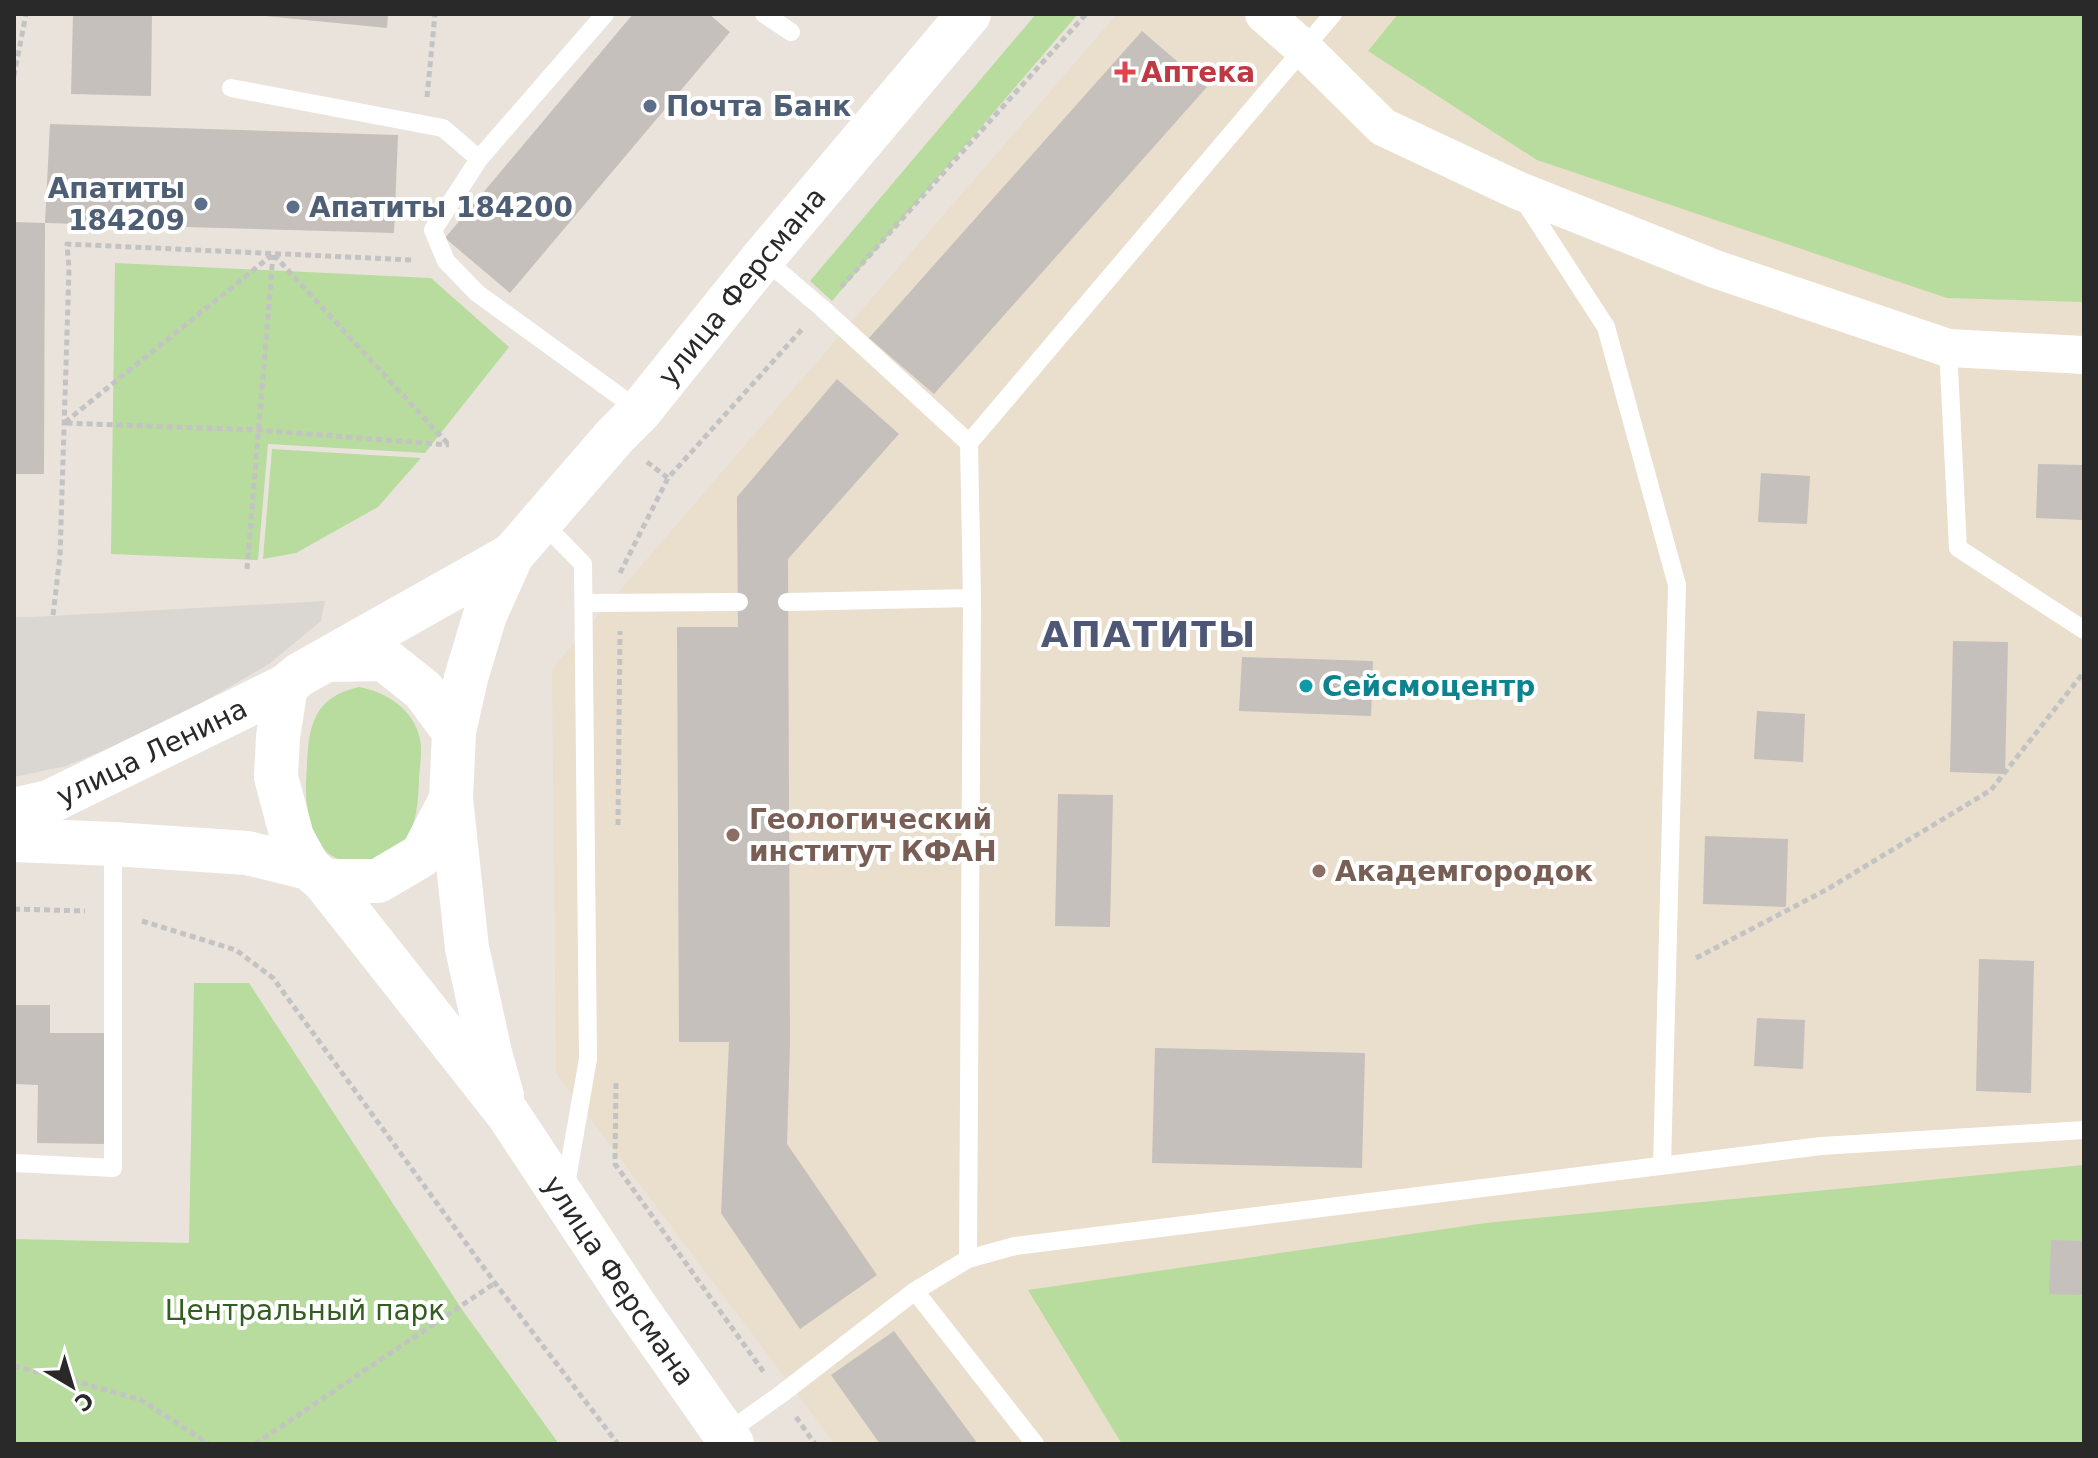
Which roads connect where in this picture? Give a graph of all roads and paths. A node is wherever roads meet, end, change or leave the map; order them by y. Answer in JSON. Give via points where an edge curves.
{"nodes":[{"id":1,"x":26,"y":14,"type":"edge"},
{"id":2,"x":435,"y":14,"type":"edge"},
{"id":3,"x":605,"y":14,"type":"edge"},
{"id":4,"x":764,"y":14,"type":"edge"},
{"id":5,"x":969,"y":14,"type":"edge"},
{"id":6,"x":1086,"y":14,"type":"edge"},
{"id":7,"x":1264,"y":14,"type":"edge"},
{"id":8,"x":1333,"y":14,"type":"edge"},
{"id":9,"x":791,"y":32,"type":"dead end"},
{"id":10,"x":1304,"y":49,"type":"junction"},
{"id":11,"x":14,"y":76,"type":"edge"},
{"id":12,"x":231,"y":88,"type":"dead end"},
{"id":13,"x":424,"y":125,"type":"junction"},
{"id":14,"x":479,"y":159,"type":"junction"},
{"id":15,"x":1517,"y":190,"type":"junction"},
{"id":16,"x":273,"y":254,"type":"junction"},
{"id":17,"x":763,"y":258,"type":"junction"},
{"id":18,"x":446,"y":261,"type":"junction"},
{"id":19,"x":822,"y":308,"type":"junction"},
{"id":20,"x":1948,"y":348,"type":"junction"},
{"id":21,"x":2084,"y":355,"type":"edge"},
{"id":22,"x":640,"y":411,"type":"junction"},
{"id":23,"x":64,"y":423,"type":"junction"},
{"id":24,"x":258,"y":430,"type":"junction"},
{"id":25,"x":969,"y":443,"type":"junction"},
{"id":26,"x":647,"y":462,"type":"dead end"},
{"id":27,"x":668,"y":478,"type":"junction"},
{"id":28,"x":541,"y":521,"type":"junction"},
{"id":29,"x":512,"y":555,"type":"junction"},
{"id":30,"x":247,"y":569,"type":"dead end"},
{"id":31,"x":972,"y":598,"type":"junction"},
{"id":32,"x":739,"y":602,"type":"dead end"},
{"id":33,"x":787,"y":602,"type":"dead end"},
{"id":34,"x":584,"y":603,"type":"junction"},
{"id":35,"x":620,"y":603,"type":"junction"},
{"id":36,"x":53,"y":615,"type":"dead end"},
{"id":37,"x":2084,"y":630,"type":"edge"},
{"id":38,"x":326,"y":660,"type":"junction"},
{"id":39,"x":2084,"y":672,"type":"edge"},
{"id":40,"x":286,"y":686,"type":"junction"},
{"id":41,"x":454,"y":732,"type":"junction"},
{"id":42,"x":451,"y":799,"type":"junction"},
{"id":43,"x":14,"y":810,"type":"edge"},
{"id":44,"x":618,"y":836,"type":"dead end"},
{"id":45,"x":14,"y":840,"type":"edge"},
{"id":46,"x":113,"y":844,"type":"junction"},
{"id":47,"x":316,"y":874,"type":"junction"},
{"id":48,"x":14,"y":909,"type":"edge"},
{"id":49,"x":112,"y":912,"type":"junction"},
{"id":50,"x":1667,"y":973,"type":"junction"},
{"id":51,"x":616,"y":1070,"type":"dead end"},
{"id":52,"x":508,"y":1114,"type":"junction"},
{"id":53,"x":2084,"y":1130,"type":"edge"},
{"id":54,"x":14,"y":1163,"type":"edge"},
{"id":55,"x":1662,"y":1166,"type":"junction"},
{"id":56,"x":564,"y":1197,"type":"junction"},
{"id":57,"x":968,"y":1259,"type":"junction"},
{"id":58,"x":495,"y":1283,"type":"junction"},
{"id":59,"x":915,"y":1291,"type":"junction"},
{"id":60,"x":14,"y":1366,"type":"edge"},
{"id":61,"x":780,"y":1395,"type":"junction"},
{"id":62,"x":728,"y":1439,"type":"edge"},
{"id":63,"x":209,"y":1444,"type":"edge"},
{"id":64,"x":255,"y":1444,"type":"edge"},
{"id":65,"x":618,"y":1444,"type":"edge"},
{"id":66,"x":815,"y":1444,"type":"edge"},
{"id":67,"x":1035,"y":1444,"type":"edge"}],
"edges":[{"from":1,"to":11,"type":"path"},
{"from":2,"to":13,"type":"path"},
{"from":3,"to":14,"type":"lane"},
{"from":4,"to":9,"type":"lane"},
{"from":5,"to":17,"type":"street","name":"улица Ферсмана"},
{"from":6,"to":19,"type":"path"},
{"from":7,"to":10,"type":"street"},
{"from":8,"to":10,"type":"lane"},
{"from":10,"to":15,"type":"street","via":[[1383,127]]},
{"from":10,"to":25,"type":"lane"},
{"from":12,"to":13,"type":"lane"},
{"from":13,"to":14,"type":"lane","via":[[443,128]]},
{"from":14,"to":18,"type":"lane","via":[[433,230]]},
{"from":15,"to":20,"type":"street","via":[[1715,269]]},
{"from":15,"to":50,"type":"lane","via":[[1606,327],[1677,585]]},
{"from":16,"to":18,"type":"path"},
{"from":16,"to":23,"type":"path"},
{"from":16,"to":23,"type":"path","via":[[67,244]]},
{"from":16,"to":24,"type":"path"},
{"from":16,"to":24,"type":"path","via":[[449,445]]},
{"from":17,"to":19,"type":"lane"},
{"from":17,"to":22,"type":"street","name":"улица Ферсмана"},
{"from":18,"to":22,"type":"lane","via":[[477,293]]},
{"from":19,"to":25,"type":"lane"},
{"from":19,"to":27,"type":"path"},
{"from":20,"to":21,"type":"street"},
{"from":20,"to":37,"type":"lane","via":[[1958,548]]},
{"from":22,"to":28,"type":"street","name":"улица Ферсмана"},
{"from":23,"to":24,"type":"path"},
{"from":23,"to":36,"type":"path"},
{"from":24,"to":30,"type":"path"},
{"from":25,"to":31,"type":"lane"},
{"from":26,"to":27,"type":"path"},
{"from":27,"to":35,"type":"path","via":[[620,572]]},
{"from":28,"to":29,"type":"street","name":"улица Ферсмана"},
{"from":28,"to":34,"type":"lane","via":[[583,564]]},
{"from":29,"to":38,"type":"street","name":"улица Ферсмана"},
{"from":29,"to":41,"type":"street","name":"улица Ферсмана","via":[[485,615]]},
{"from":31,"to":33,"type":"lane"},
{"from":31,"to":57,"type":"lane"},
{"from":32,"to":35,"type":"lane"},
{"from":34,"to":35,"type":"lane"},
{"from":34,"to":56,"type":"lane","via":[[588,1059]]},
{"from":35,"to":44,"type":"path"},
{"from":38,"to":40,"type":"street"},
{"from":38,"to":41,"type":"street","via":[[384,659],[423,690]]},
{"from":39,"to":50,"type":"path","via":[[1991,790],[1826,890]]},
{"from":40,"to":43,"type":"street","name":"улица Ленина","via":[[49,802]]},
{"from":40,"to":47,"type":"street","via":[[276,777],[292,837]]},
{"from":41,"to":42,"type":"street"},
{"from":42,"to":47,"type":"street","via":[[422,855],[378,881]]},
{"from":42,"to":52,"type":"street","name":"улица Ферсмана","via":[[467,948]]},
{"from":45,"to":46,"type":"street","name":"улица Ленина"},
{"from":46,"to":47,"type":"street","name":"улица Ленина","via":[[247,853]]},
{"from":46,"to":49,"type":"lane"},
{"from":47,"to":52,"type":"street","name":"улица Ферсмана"},
{"from":48,"to":49,"type":"path"},
{"from":49,"to":54,"type":"lane","via":[[113,1168]]},
{"from":49,"to":58,"type":"path","via":[[236,950],[273,978]]},
{"from":50,"to":55,"type":"lane"},
{"from":51,"to":61,"type":"path","via":[[615,1164]]},
{"from":52,"to":56,"type":"street","name":"улица Ферсмана"},
{"from":53,"to":55,"type":"lane","via":[[1821,1146]]},
{"from":55,"to":57,"type":"lane","via":[[1015,1246]]},
{"from":56,"to":62,"type":"street","name":"улица Ферсмана"},
{"from":57,"to":59,"type":"lane"},
{"from":58,"to":64,"type":"path"},
{"from":58,"to":65,"type":"path"},
{"from":59,"to":61,"type":"lane"},
{"from":59,"to":67,"type":"lane"},
{"from":60,"to":63,"type":"path","via":[[141,1400]]},
{"from":61,"to":62,"type":"lane"},
{"from":61,"to":66,"type":"path"}]}
